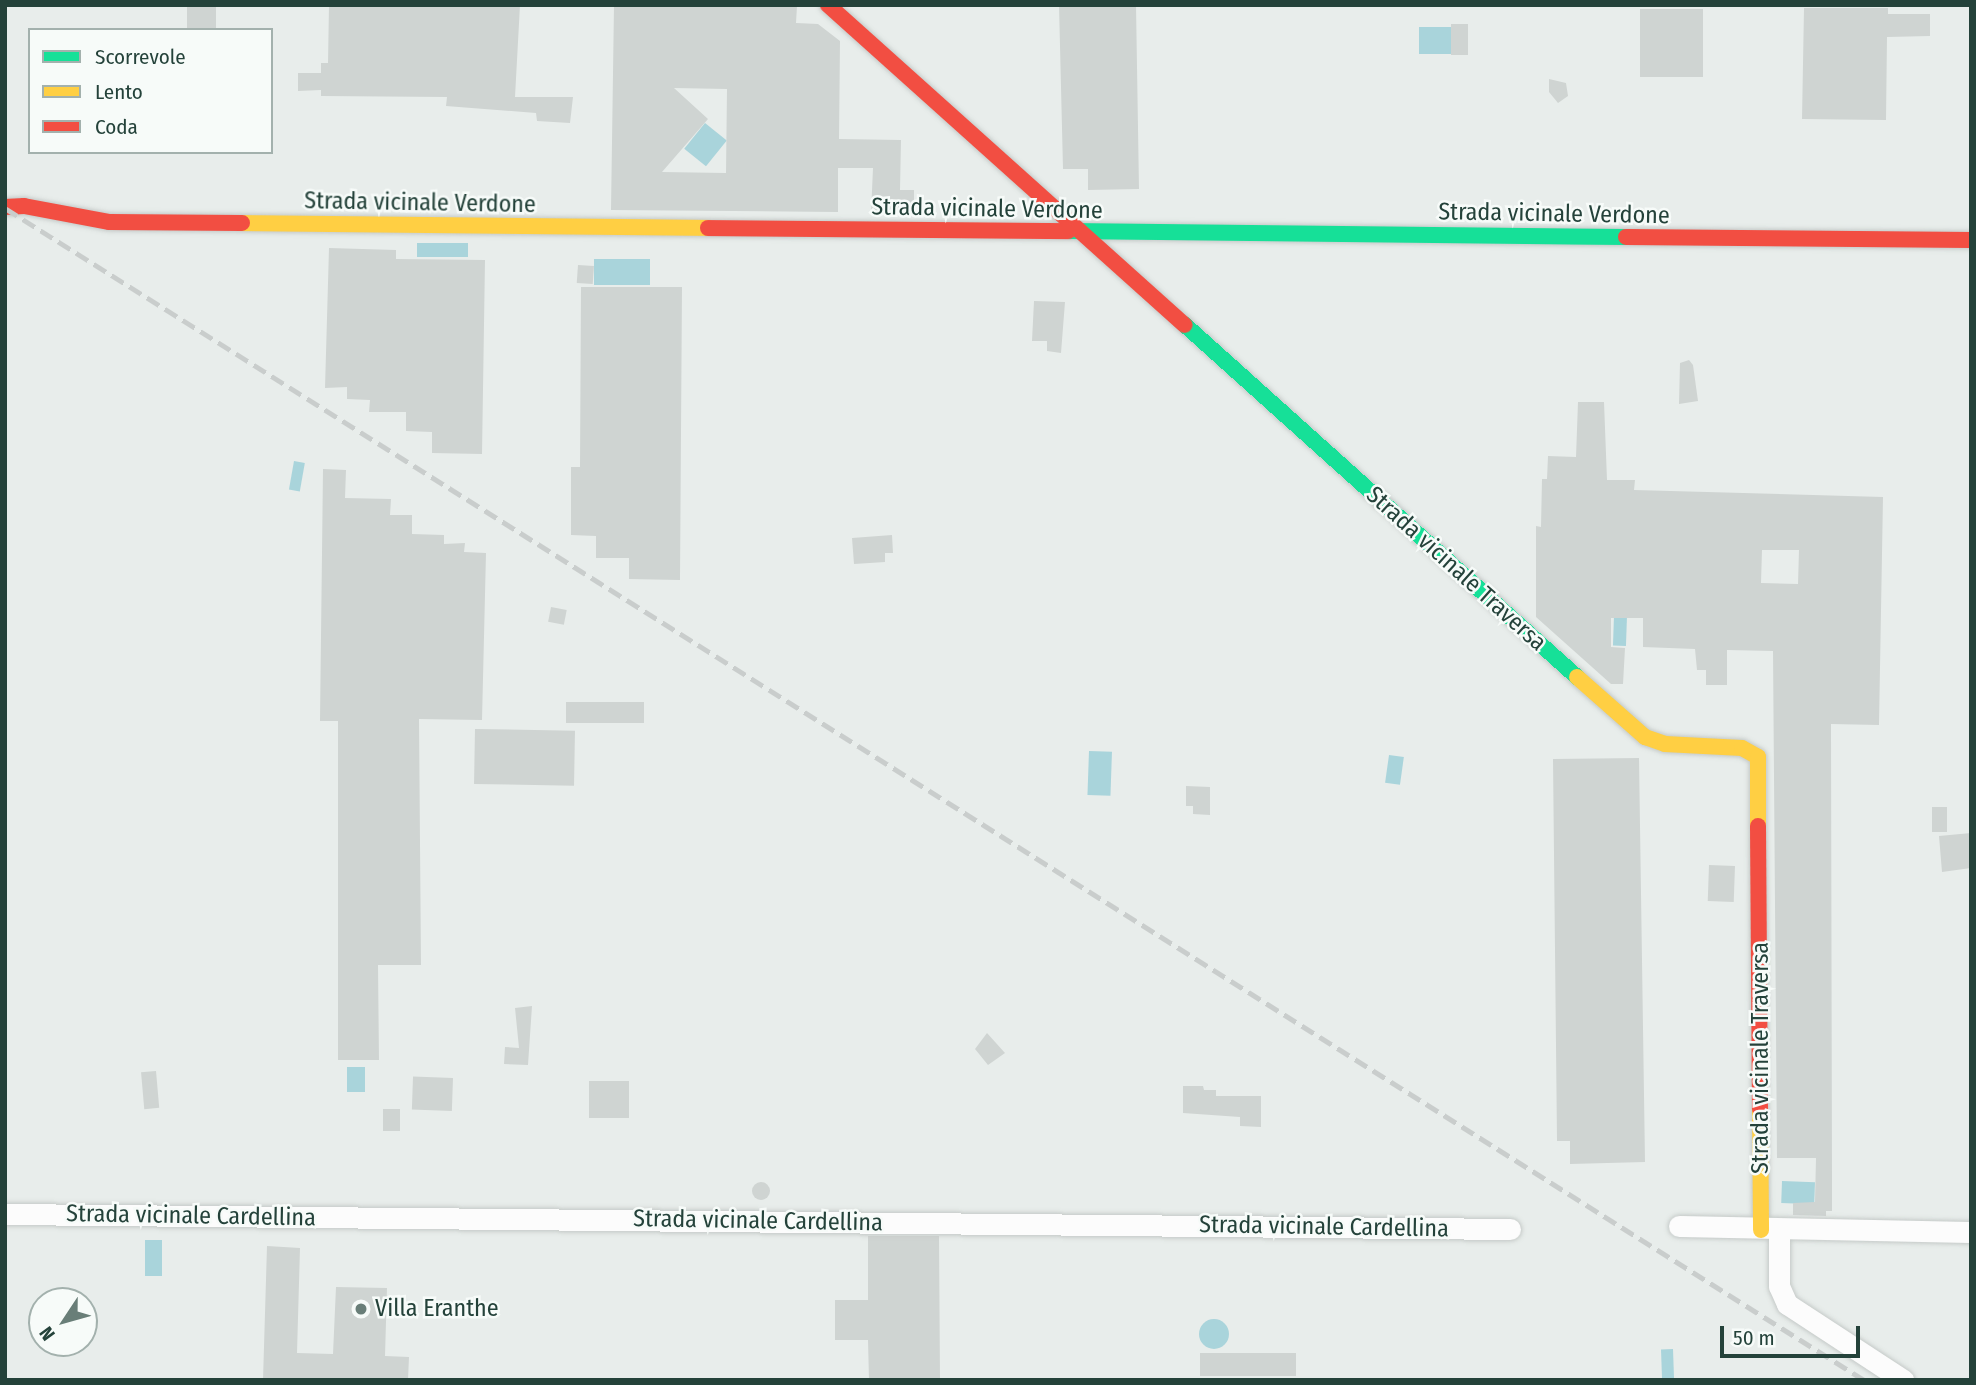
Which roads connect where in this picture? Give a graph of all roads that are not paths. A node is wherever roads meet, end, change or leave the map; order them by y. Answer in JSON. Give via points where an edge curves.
{"nodes":[{"id":1,"x":828,"y":5,"type":"edge"},
{"id":2,"x":5,"y":207,"type":"edge"},
{"id":3,"x":1078,"y":232,"type":"junction"},
{"id":4,"x":1971,"y":240,"type":"edge"},
{"id":5,"x":5,"y":1213,"type":"edge"},
{"id":6,"x":1679,"y":1226,"type":"dead end"},
{"id":7,"x":1510,"y":1229,"type":"dead end"},
{"id":8,"x":1770,"y":1230,"type":"junction"},
{"id":9,"x":1971,"y":1232,"type":"edge"},
{"id":10,"x":1903,"y":1380,"type":"edge"}],
"edges":[{"from":1,"to":3,"type":"street","name":"Strada vicinale Traversa"},
{"from":2,"to":3,"type":"street","name":"Strada vicinale Verdone","via":[[24,206],[109,222]]},
{"from":3,"to":4,"type":"street","name":"Strada vicinale Verdone"},
{"from":3,"to":8,"type":"street","name":"Strada vicinale Traversa","via":[[1644,737],[1665,744],[1742,748],[1758,757]]},
{"from":5,"to":7,"type":"street","name":"Strada vicinale Cardellina"},
{"from":6,"to":8,"type":"street"},
{"from":8,"to":9,"type":"street"},
{"from":8,"to":10,"type":"street","name":"Strada vicinale Traversa","via":[[1779,1286],[1787,1304]]}]}
